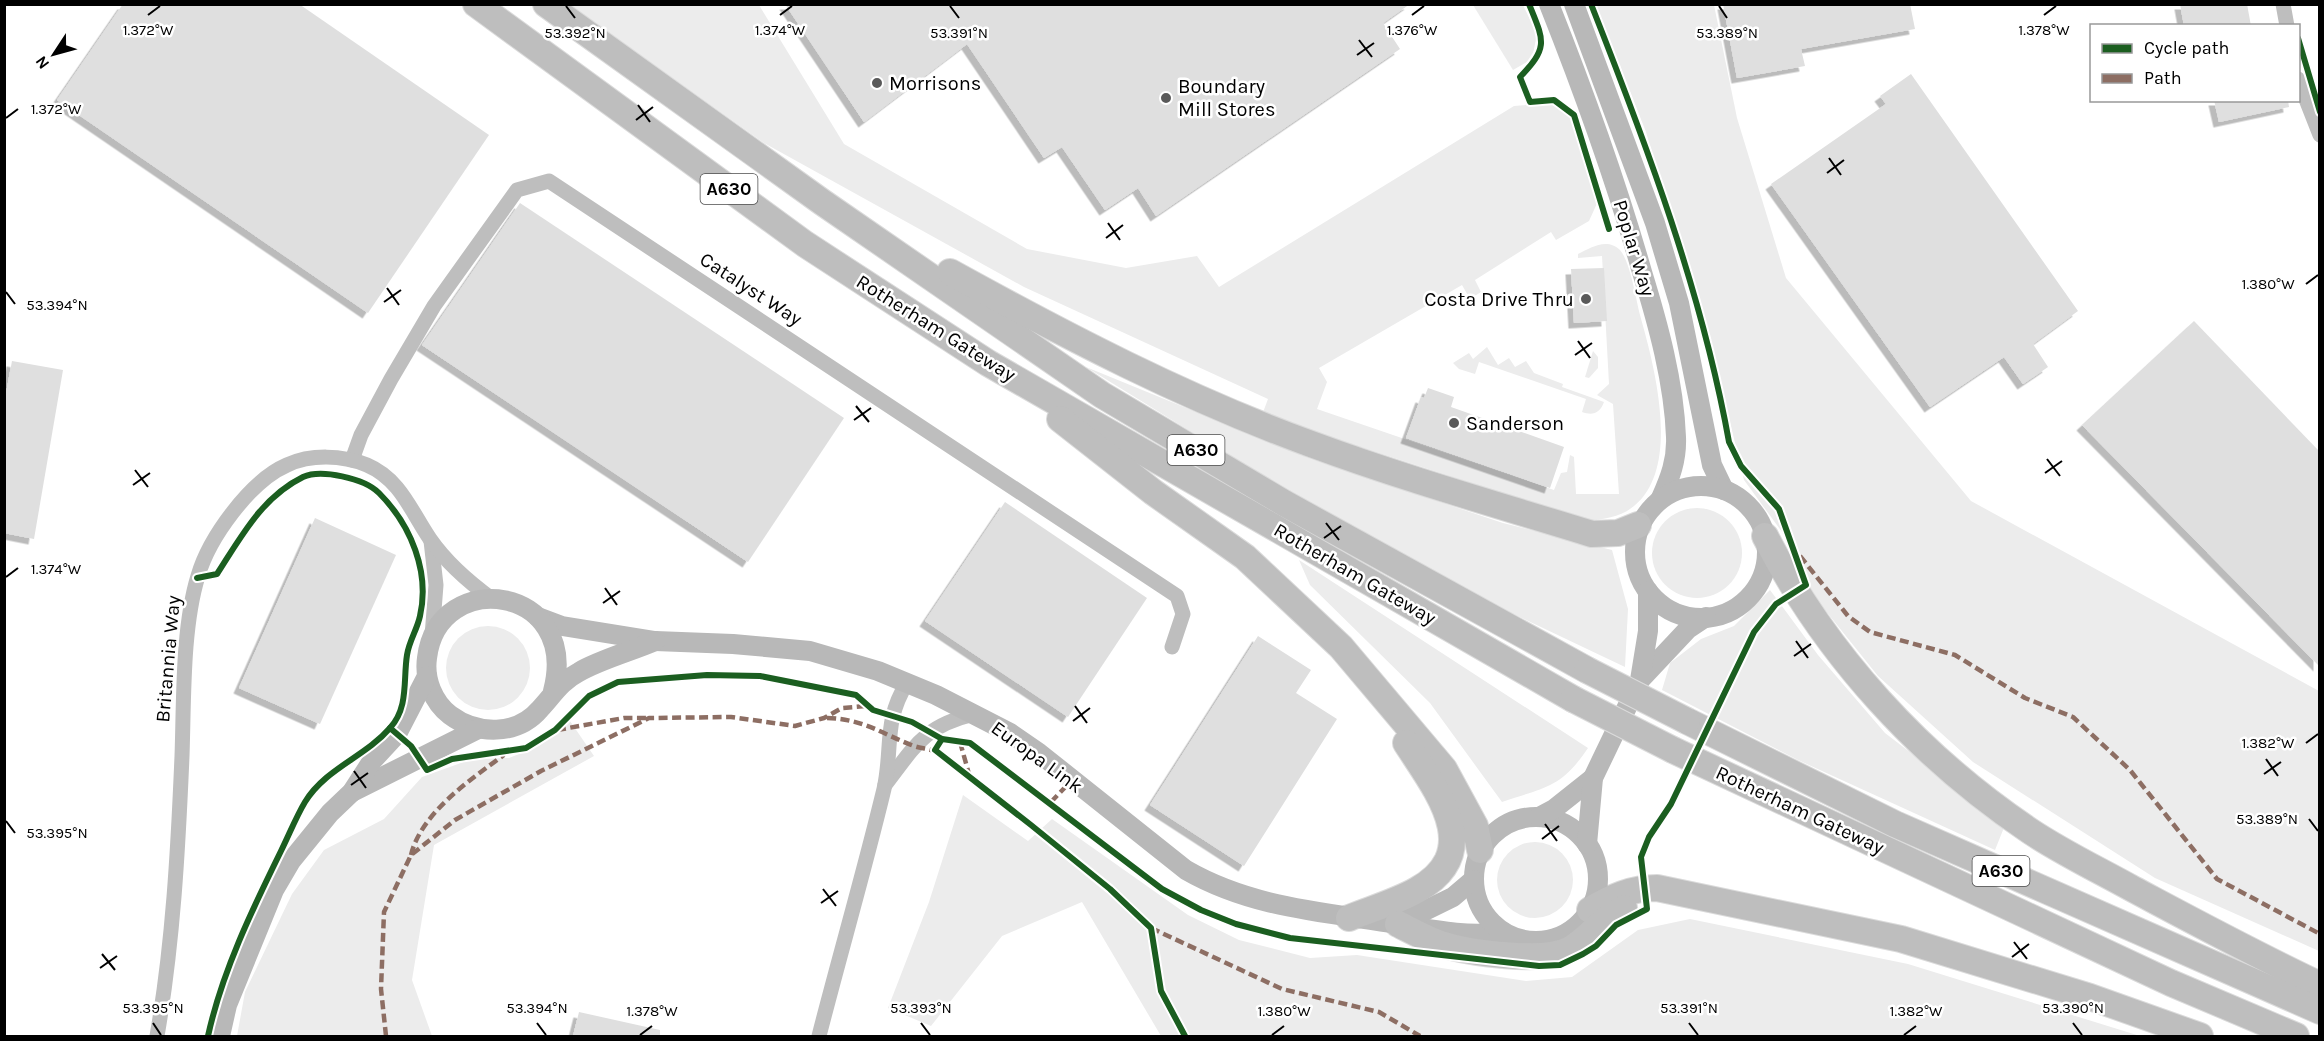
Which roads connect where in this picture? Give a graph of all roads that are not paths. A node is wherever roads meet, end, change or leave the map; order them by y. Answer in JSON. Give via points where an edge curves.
{"nodes":[{"id":1,"x":476,"y":4,"type":"edge"},
{"id":2,"x":546,"y":4,"type":"edge"},
{"id":3,"x":1549,"y":4,"type":"edge"},
{"id":4,"x":1574,"y":4,"type":"edge"},
{"id":5,"x":2283,"y":4,"type":"edge"},
{"id":6,"x":2287,"y":24,"type":"edge"},
{"id":7,"x":2300,"y":85,"type":"edge"},
{"id":8,"x":2319,"y":135,"type":"edge"},
{"id":9,"x":822,"y":202,"type":"junction"},
{"id":10,"x":988,"y":363,"type":"junction"},
{"id":11,"x":352,"y":460,"type":"junction"},
{"id":12,"x":1724,"y":490,"type":"junction"},
{"id":13,"x":1661,"y":498,"type":"junction"},
{"id":14,"x":1638,"y":525,"type":"junction"},
{"id":15,"x":1765,"y":536,"type":"junction"},
{"id":16,"x":431,"y":541,"type":"junction"},
{"id":17,"x":1648,"y":591,"type":"junction"},
{"id":18,"x":492,"y":598,"type":"junction"},
{"id":19,"x":538,"y":617,"type":"junction"},
{"id":20,"x":1706,"y":617,"type":"junction"},
{"id":21,"x":432,"y":637,"type":"junction"},
{"id":22,"x":655,"y":641,"type":"junction"},
{"id":23,"x":1172,"y":647,"type":"dead end"},
{"id":24,"x":1356,"y":664,"type":"junction"},
{"id":25,"x":427,"y":676,"type":"junction"},
{"id":26,"x":1640,"y":680,"type":"junction"},
{"id":27,"x":907,"y":683,"type":"junction"},
{"id":28,"x":553,"y":691,"type":"junction"},
{"id":29,"x":974,"y":714,"type":"junction"},
{"id":30,"x":478,"y":729,"type":"junction"},
{"id":31,"x":1593,"y":777,"type":"junction"},
{"id":32,"x":885,"y":785,"type":"junction"},
{"id":33,"x":352,"y":792,"type":"junction"},
{"id":34,"x":1539,"y":817,"type":"junction"},
{"id":35,"x":1587,"y":844,"type":"junction"},
{"id":36,"x":1479,"y":850,"type":"junction"},
{"id":37,"x":1473,"y":880,"type":"junction"},
{"id":38,"x":1673,"y":892,"type":"junction"},
{"id":39,"x":1590,"y":910,"type":"junction"},
{"id":40,"x":1349,"y":918,"type":"junction"},
{"id":41,"x":1398,"y":924,"type":"junction"},
{"id":42,"x":1503,"y":932,"type":"junction"},
{"id":43,"x":2319,"y":985,"type":"edge"},
{"id":44,"x":2319,"y":1011,"type":"edge"},
{"id":45,"x":156,"y":1036,"type":"edge"},
{"id":46,"x":220,"y":1036,"type":"edge"},
{"id":47,"x":819,"y":1036,"type":"edge"},
{"id":48,"x":2200,"y":1036,"type":"edge"},
{"id":49,"x":2296,"y":1036,"type":"edge"}],
"edges":[{"from":1,"to":10,"type":"highway","name":"Rotherham Gateway","number":"A630","via":[[805,244]]},
{"from":2,"to":9,"type":"highway","name":"Rotherham Gateway","number":"A630"},
{"from":3,"to":13,"type":"main road","name":"Poplar Way","via":[[1628,223],[1656,320],[1676,436],[1672,472]]},
{"from":4,"to":12,"type":"main road","name":"Poplar Way","via":[[1632,158],[1676,291],[1712,465]]},
{"from":5,"to":6,"type":"street"},
{"from":7,"to":8,"type":"street"},
{"from":9,"to":14,"type":"highway","number":"A630","via":[[1059,332],[1200,399],[1309,443],[1592,534],[1605,535]]},
{"from":9,"to":44,"type":"highway","name":"Rotherham Gateway","number":"A630","bridge":true,"via":[[1102,395],[1284,503],[1587,670],[1895,824]]},
{"from":10,"to":24,"type":"highway","number":"A630","via":[[1153,492],[1245,557]]},
{"from":10,"to":49,"type":"highway","name":"Rotherham Gateway","number":"A630","bridge":true,"via":[[1573,699],[1673,750],[2160,978]]},
{"from":11,"to":16,"type":"street","name":"Britannia Way","via":[[392,482]]},
{"from":11,"to":23,"type":"street","name":"Catalyst Way","via":[[386,388],[434,306],[517,190],[549,181],[1177,596],[1183,614]]},
{"from":11,"to":45,"type":"street","name":"Britannia Way","via":[[321,457],[287,465],[273,473],[223,525],[197,578],[186,651],[172,932]]},
{"from":12,"to":13,"type":"main road","via":[[1702,486],[1681,489]]},
{"from":12,"to":15,"type":"main road","via":[[1746,503]]},
{"from":13,"to":14,"type":"main road"},
{"from":14,"to":17,"type":"main road","via":[[1634,550],[1637,569]]},
{"from":15,"to":20,"type":"main road","via":[[1767,557],[1762,578],[1750,596],[1734,609]]},
{"from":15,"to":43,"type":"highway","via":[[1795,592],[1852,670],[1953,773],[2031,831],[2078,859]]},
{"from":16,"to":18,"type":"street","name":"Britannia Way"},
{"from":16,"to":21,"type":"street","name":"Britannia Way","via":[[436,585]]},
{"from":17,"to":20,"type":"main road","via":[[1673,612]]},
{"from":17,"to":26,"type":"main road","via":[[1648,631]]},
{"from":18,"to":19,"type":"main road","name":"Europa Link","via":[[509,601]]},
{"from":18,"to":21,"type":"main road","name":"Europa Link","via":[[456,609]]},
{"from":19,"to":22,"type":"main road","name":"Europa Link","via":[[562,626]]},
{"from":19,"to":28,"type":"main road","name":"Europa Link","via":[[557,652],[558,672]]},
{"from":20,"to":26,"type":"main road","via":[[1688,629]]},
{"from":21,"to":25,"type":"main road","name":"Europa Link"},
{"from":22,"to":27,"type":"main road","name":"Europa Link","via":[[810,651]]},
{"from":22,"to":28,"type":"main road","name":"Europa Link","via":[[582,670]]},
{"from":24,"to":36,"type":"highway","number":"A630","via":[[1444,769],[1475,826]]},
{"from":24,"to":40,"type":"highway","via":[[1422,768],[1447,814],[1454,837],[1447,865],[1437,877],[1417,891]]},
{"from":25,"to":30,"type":"main road","name":"Europa Link","via":[[444,710]]},
{"from":25,"to":33,"type":"main road","name":"Europa Link","via":[[406,721]]},
{"from":26,"to":31,"type":"main road"},
{"from":27,"to":29,"type":"main road","name":"Europa Link"},
{"from":27,"to":32,"type":"street","via":[[892,715]]},
{"from":28,"to":30,"type":"main road","name":"Europa Link","via":[[540,710],[522,724],[500,730]]},
{"from":29,"to":32,"type":"street","via":[[948,720],[929,731]]},
{"from":29,"to":40,"type":"main road","name":"Europa Link","via":[[1040,753],[1169,857],[1209,884],[1262,902]]},
{"from":30,"to":33,"type":"main road","name":"Europa Link"},
{"from":31,"to":34,"type":"main road"},
{"from":31,"to":35,"type":"main road"},
{"from":32,"to":47,"type":"street"},
{"from":33,"to":46,"type":"main road","name":"Europa Link","via":[[298,853],[274,890],[227,1005]]},
{"from":34,"to":35,"type":"main road","via":[[1561,822]]},
{"from":34,"to":36,"type":"main road","via":[[1503,825]]},
{"from":35,"to":39,"type":"main road","via":[[1598,872]]},
{"from":36,"to":37,"type":"main road"},
{"from":37,"to":41,"type":"main road","via":[[1454,897]]},
{"from":37,"to":42,"type":"main road","via":[[1479,906]]},
{"from":38,"to":39,"type":"highway","via":[[1657,888],[1633,890]]},
{"from":38,"to":41,"type":"highway","via":[[1619,911],[1571,949],[1538,958],[1440,944]]},
{"from":38,"to":48,"type":"highway","via":[[1901,939]]},
{"from":39,"to":42,"type":"main road","via":[[1579,924],[1556,938],[1529,941]]},
{"from":40,"to":41,"type":"main road","name":"Europa Link"},
{"from":41,"to":42,"type":"main road","name":"Europa Link","via":[[1437,932]]}]}
